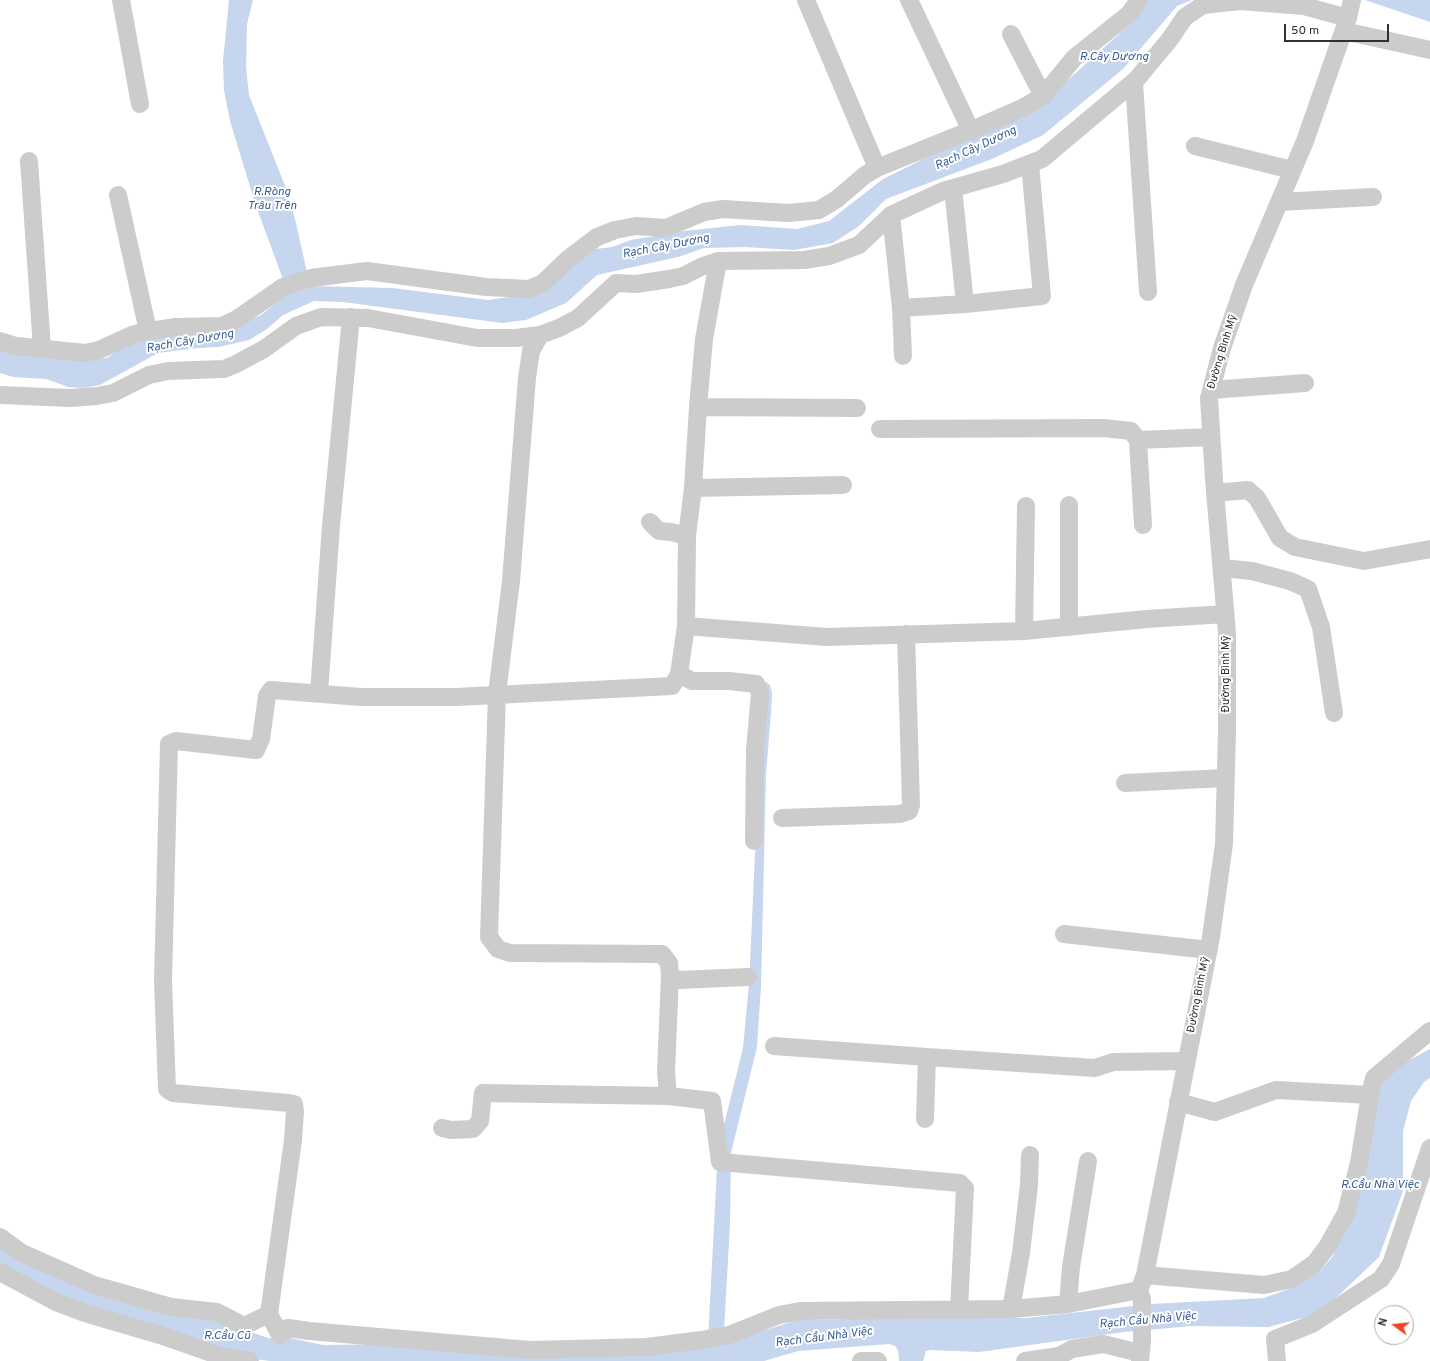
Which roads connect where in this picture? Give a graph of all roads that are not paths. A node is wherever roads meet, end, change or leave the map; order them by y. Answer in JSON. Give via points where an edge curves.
{"nodes":[{"id":1,"x":121,"y":0,"type":"edge"},
{"id":2,"x":806,"y":0,"type":"edge"},
{"id":3,"x":909,"y":0,"type":"edge"},
{"id":4,"x":1140,"y":0,"type":"edge"},
{"id":5,"x":1349,"y":13,"type":"edge"},
{"id":6,"x":1011,"y":34,"type":"dead end"},
{"id":7,"x":1430,"y":50,"type":"edge"},
{"id":8,"x":1134,"y":82,"type":"junction"},
{"id":9,"x":1043,"y":96,"type":"junction"},
{"id":10,"x":140,"y":104,"type":"dead end"},
{"id":11,"x":971,"y":131,"type":"junction"},
{"id":12,"x":1195,"y":146,"type":"dead end"},
{"id":13,"x":29,"y":161,"type":"dead end"},
{"id":14,"x":1030,"y":164,"type":"junction"},
{"id":15,"x":877,"y":168,"type":"junction"},
{"id":16,"x":1292,"y":170,"type":"junction"},
{"id":17,"x":953,"y":188,"type":"junction"},
{"id":18,"x":118,"y":195,"type":"dead end"},
{"id":19,"x":1373,"y":197,"type":"dead end"},
{"id":20,"x":1279,"y":202,"type":"junction"},
{"id":21,"x":891,"y":214,"type":"junction"},
{"id":22,"x":718,"y":261,"type":"junction"},
{"id":23,"x":1148,"y":292,"type":"dead end"},
{"id":24,"x":965,"y":304,"type":"junction"},
{"id":25,"x":901,"y":308,"type":"junction"},
{"id":26,"x":351,"y":317,"type":"junction"},
{"id":27,"x":148,"y":331,"type":"junction"},
{"id":28,"x":540,"y":335,"type":"junction"},
{"id":29,"x":0,"y":341,"type":"edge"},
{"id":30,"x":42,"y":348,"type":"junction"},
{"id":31,"x":903,"y":356,"type":"dead end"},
{"id":32,"x":1305,"y":383,"type":"dead end"},
{"id":33,"x":1211,"y":390,"type":"junction"},
{"id":34,"x":0,"y":395,"type":"edge"},
{"id":35,"x":698,"y":407,"type":"junction"},
{"id":36,"x":858,"y":408,"type":"dead end"},
{"id":37,"x":880,"y":429,"type":"dead end"},
{"id":38,"x":1211,"y":437,"type":"junction"},
{"id":39,"x":1138,"y":440,"type":"junction"},
{"id":40,"x":843,"y":485,"type":"dead end"},
{"id":41,"x":693,"y":488,"type":"junction"},
{"id":42,"x":1215,"y":493,"type":"junction"},
{"id":43,"x":1069,"y":505,"type":"dead end"},
{"id":44,"x":1026,"y":506,"type":"dead end"},
{"id":45,"x":650,"y":522,"type":"dead end"},
{"id":46,"x":1142,"y":525,"type":"dead end"},
{"id":47,"x":687,"y":536,"type":"junction"},
{"id":48,"x":1430,"y":549,"type":"edge"},
{"id":49,"x":1222,"y":568,"type":"junction"},
{"id":50,"x":1225,"y":614,"type":"junction"},
{"id":51,"x":686,"y":626,"type":"junction"},
{"id":52,"x":1069,"y":627,"type":"junction"},
{"id":53,"x":1024,"y":631,"type":"junction"},
{"id":54,"x":906,"y":634,"type":"junction"},
{"id":55,"x":679,"y":674,"type":"junction"},
{"id":56,"x":319,"y":693,"type":"junction"},
{"id":57,"x":497,"y":694,"type":"junction"},
{"id":58,"x":1334,"y":714,"type":"dead end"},
{"id":59,"x":1226,"y":778,"type":"junction"},
{"id":60,"x":1125,"y":783,"type":"dead end"},
{"id":61,"x":782,"y":818,"type":"dead end"},
{"id":62,"x":754,"y":841,"type":"dead end"},
{"id":63,"x":1064,"y":934,"type":"dead end"},
{"id":64,"x":1208,"y":950,"type":"junction"},
{"id":65,"x":670,"y":976,"type":"junction"},
{"id":66,"x":748,"y":977,"type":"dead end"},
{"id":67,"x":1430,"y":1030,"type":"edge"},
{"id":68,"x":774,"y":1046,"type":"dead end"},
{"id":69,"x":927,"y":1058,"type":"junction"},
{"id":70,"x":1186,"y":1061,"type":"junction"},
{"id":71,"x":1370,"y":1095,"type":"junction"},
{"id":72,"x":668,"y":1096,"type":"junction"},
{"id":73,"x":1178,"y":1102,"type":"junction"},
{"id":74,"x":925,"y":1119,"type":"dead end"},
{"id":75,"x":442,"y":1128,"type":"dead end"},
{"id":76,"x":1430,"y":1148,"type":"edge"},
{"id":77,"x":1030,"y":1155,"type":"dead end"},
{"id":78,"x":1088,"y":1161,"type":"dead end"},
{"id":79,"x":0,"y":1237,"type":"edge"},
{"id":80,"x":0,"y":1272,"type":"edge"},
{"id":81,"x":1142,"y":1288,"type":"junction"},
{"id":82,"x":1068,"y":1304,"type":"junction"},
{"id":83,"x":960,"y":1309,"type":"junction"},
{"id":84,"x":1010,"y":1309,"type":"junction"},
{"id":85,"x":269,"y":1314,"type":"junction"},
{"id":86,"x":1141,"y":1352,"type":"edge"},
{"id":87,"x":250,"y":1361,"type":"edge"},
{"id":88,"x":861,"y":1361,"type":"edge"},
{"id":89,"x":878,"y":1361,"type":"edge"},
{"id":90,"x":1025,"y":1361,"type":"edge"},
{"id":91,"x":1277,"y":1361,"type":"edge"}],
"edges":[{"from":1,"to":10,"type":"street"},
{"from":2,"to":15,"type":"street"},
{"from":3,"to":11,"type":"street"},
{"from":4,"to":9,"type":"street","via":[[1129,14],[1074,58]]},
{"from":5,"to":7,"type":"street"},
{"from":5,"to":8,"type":"street","via":[[1304,6],[1240,1],[1203,5],[1185,17]]},
{"from":5,"to":16,"type":"street","name":"Đường Bình Mỹ"},
{"from":6,"to":9,"type":"street"},
{"from":8,"to":14,"type":"street","via":[[1042,159]]},
{"from":8,"to":23,"type":"street"},
{"from":9,"to":11,"type":"street"},
{"from":11,"to":15,"type":"street"},
{"from":12,"to":16,"type":"street"},
{"from":13,"to":30,"type":"street"},
{"from":14,"to":17,"type":"street"},
{"from":14,"to":24,"type":"street","via":[[1042,296]]},
{"from":15,"to":27,"type":"street","via":[[819,210],[788,213],[723,209],[704,212],[666,228],[636,226],[615,230],[597,237],[568,259],[543,283],[529,289],[486,287],[367,271],[311,278],[283,287],[237,320],[222,326],[176,327]]},
{"from":16,"to":20,"type":"street","name":"Đường Bình Mỹ"},
{"from":17,"to":21,"type":"street"},
{"from":17,"to":24,"type":"street"},
{"from":18,"to":27,"type":"street"},
{"from":19,"to":20,"type":"street"},
{"from":20,"to":33,"type":"street","name":"Đường Bình Mỹ","via":[[1229,327]]},
{"from":21,"to":22,"type":"street","via":[[858,245],[829,256],[804,260]]},
{"from":21,"to":25,"type":"street"},
{"from":22,"to":28,"type":"street","via":[[683,276],[636,284],[616,283],[578,318]]},
{"from":22,"to":35,"type":"street","via":[[704,339]]},
{"from":24,"to":25,"type":"street"},
{"from":25,"to":31,"type":"street"},
{"from":26,"to":28,"type":"street","via":[[385,320],[477,338]]},
{"from":26,"to":34,"type":"street","via":[[321,317],[296,326],[264,350],[217,370],[168,371],[149,375],[113,393],[97,396],[70,398]]},
{"from":26,"to":56,"type":"street","via":[[331,526]]},
{"from":27,"to":30,"type":"street","via":[[85,353]]},
{"from":28,"to":57,"type":"street","via":[[531,351],[527,378],[511,581]]},
{"from":29,"to":30,"type":"street","via":[[16,346]]},
{"from":32,"to":33,"type":"street"},
{"from":33,"to":38,"type":"street","name":"Đường Bình Mỹ"},
{"from":35,"to":36,"type":"street"},
{"from":35,"to":41,"type":"street"},
{"from":37,"to":39,"type":"street","via":[[1103,428],[1131,432]]},
{"from":38,"to":39,"type":"street"},
{"from":38,"to":42,"type":"street","name":"Đường Bình Mỹ"},
{"from":39,"to":46,"type":"street"},
{"from":40,"to":41,"type":"street"},
{"from":41,"to":47,"type":"street"},
{"from":42,"to":48,"type":"street","via":[[1248,490],[1257,498],[1280,538],[1295,547],[1364,561]]},
{"from":42,"to":49,"type":"street","name":"Đường Bình Mỹ"},
{"from":43,"to":52,"type":"street"},
{"from":44,"to":53,"type":"street"},
{"from":45,"to":47,"type":"street","via":[[659,531]]},
{"from":47,"to":51,"type":"street"},
{"from":49,"to":50,"type":"street","name":"Đường Bình Mỹ"},
{"from":49,"to":58,"type":"street","via":[[1260,573],[1308,589],[1321,627]]},
{"from":50,"to":52,"type":"street"},
{"from":50,"to":59,"type":"street","name":"Đường Bình Mỹ"},
{"from":51,"to":54,"type":"street","via":[[828,637]]},
{"from":51,"to":55,"type":"street"},
{"from":52,"to":53,"type":"street"},
{"from":53,"to":54,"type":"street"},
{"from":54,"to":61,"type":"street","via":[[911,805],[909,811],[900,814]]},
{"from":55,"to":57,"type":"street","via":[[672,686]]},
{"from":55,"to":62,"type":"street","via":[[692,681],[756,684],[760,692]]},
{"from":56,"to":57,"type":"street","via":[[361,697]]},
{"from":56,"to":85,"type":"street","via":[[272,690],[268,692],[261,738],[256,750],[176,741],[168,747],[163,981],[167,1089],[173,1093],[294,1104],[293,1140]]},
{"from":57,"to":65,"type":"street","via":[[489,937],[498,949],[510,953],[662,954],[669,963]]},
{"from":59,"to":60,"type":"street"},
{"from":59,"to":64,"type":"street","name":"Đường Bình Mỹ","via":[[1224,844]]},
{"from":63,"to":64,"type":"street"},
{"from":64,"to":70,"type":"street","name":"Đường Bình Mỹ"},
{"from":65,"to":66,"type":"street","via":[[679,980]]},
{"from":65,"to":72,"type":"street","via":[[666,1071]]},
{"from":67,"to":71,"type":"street","via":[[1374,1078]]},
{"from":68,"to":69,"type":"street"},
{"from":69,"to":70,"type":"street","via":[[1095,1068],[1113,1062]]},
{"from":69,"to":74,"type":"street"},
{"from":70,"to":73,"type":"street","name":"Đường Bình Mỹ"},
{"from":71,"to":73,"type":"street","via":[[1276,1090],[1215,1112]]},
{"from":71,"to":81,"type":"street","via":[[1359,1163],[1346,1212],[1315,1263],[1292,1279],[1264,1285]]},
{"from":72,"to":75,"type":"street","via":[[483,1093],[480,1121],[473,1129]]},
{"from":72,"to":83,"type":"street","via":[[712,1101],[720,1162],[960,1184],[965,1188]]},
{"from":73,"to":81,"type":"street","name":"Đường Bình Mỹ"},
{"from":76,"to":91,"type":"street","via":[[1391,1264],[1381,1279],[1312,1324],[1275,1339]]},
{"from":77,"to":84,"type":"street","via":[[1021,1253]]},
{"from":78,"to":82,"type":"street","via":[[1071,1267]]},
{"from":79,"to":85,"type":"street","via":[[22,1253],[94,1285],[171,1306],[217,1312],[244,1326]]},
{"from":80,"to":87,"type":"street","via":[[56,1302],[85,1313],[220,1356]]},
{"from":81,"to":82,"type":"street"},
{"from":81,"to":86,"type":"street","name":"Đường Bình Mỹ"},
{"from":82,"to":84,"type":"street"},
{"from":83,"to":84,"type":"street"},
{"from":83,"to":85,"type":"street","via":[[800,1311],[779,1315],[729,1335],[707,1339],[647,1347],[530,1350],[288,1328],[280,1335]]},
{"from":86,"to":90,"type":"street","via":[[1103,1344],[1072,1349],[1060,1356]]},
{"from":88,"to":89,"type":"street"}]}
